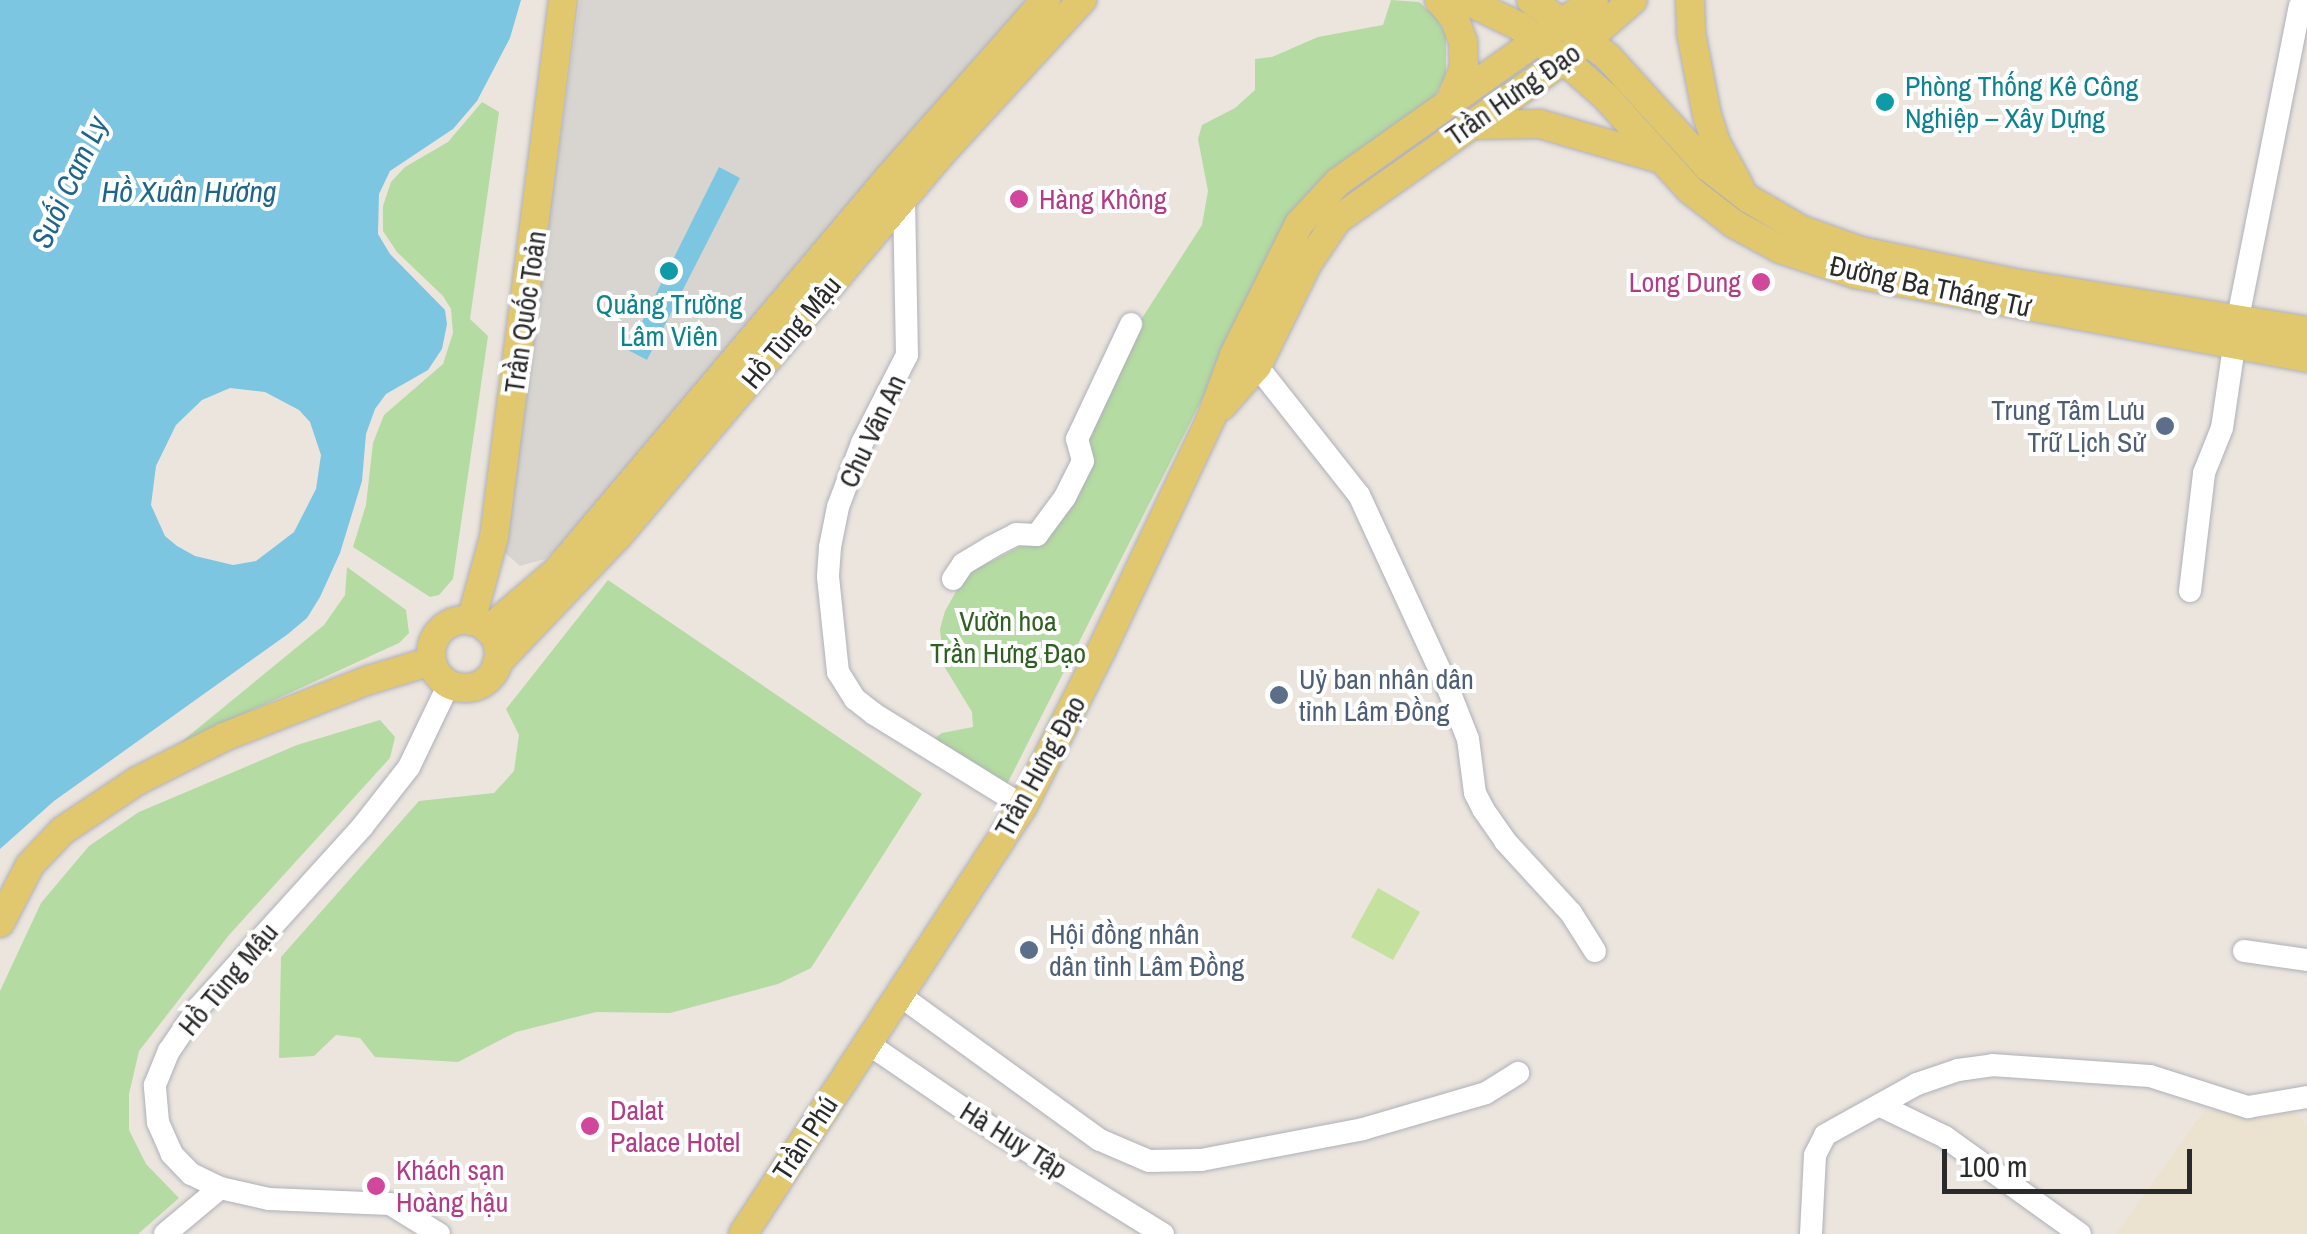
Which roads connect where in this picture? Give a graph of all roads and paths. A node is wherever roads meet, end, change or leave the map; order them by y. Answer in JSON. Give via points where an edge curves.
{"nodes":[{"id":1,"x":563,"y":0,"type":"edge"},
{"id":2,"x":1046,"y":0,"type":"edge"},
{"id":3,"x":1082,"y":0,"type":"edge"},
{"id":4,"x":1440,"y":0,"type":"edge"},
{"id":5,"x":1466,"y":0,"type":"edge"},
{"id":6,"x":1531,"y":0,"type":"edge"},
{"id":7,"x":1594,"y":0,"type":"edge"},
{"id":8,"x":1633,"y":0,"type":"edge"},
{"id":9,"x":1690,"y":0,"type":"edge"},
{"id":10,"x":2300,"y":6,"type":"dead end"},
{"id":11,"x":1564,"y":20,"type":"junction"},
{"id":12,"x":1538,"y":40,"type":"junction"},
{"id":13,"x":1589,"y":40,"type":"junction"},
{"id":14,"x":1564,"y":60,"type":"junction"},
{"id":15,"x":1450,"y":102,"type":"junction"},
{"id":16,"x":1468,"y":126,"type":"junction"},
{"id":17,"x":1658,"y":159,"type":"junction"},
{"id":18,"x":898,"y":187,"type":"junction"},
{"id":19,"x":1748,"y":199,"type":"junction"},
{"id":20,"x":1734,"y":224,"type":"junction"},
{"id":21,"x":1131,"y":324,"type":"dead end"},
{"id":22,"x":2307,"y":331,"type":"edge"},
{"id":23,"x":2236,"y":333,"type":"junction"},
{"id":24,"x":2268,"y":339,"type":"junction"},
{"id":25,"x":2307,"y":358,"type":"edge"},
{"id":26,"x":1245,"y":360,"type":"junction"},
{"id":27,"x":953,"y":579,"type":"dead end"},
{"id":28,"x":2190,"y":592,"type":"dead end"},
{"id":29,"x":480,"y":625,"type":"junction"},
{"id":30,"x":432,"y":662,"type":"junction"},
{"id":31,"x":497,"y":663,"type":"junction"},
{"id":32,"x":449,"y":684,"type":"junction"},
{"id":33,"x":1023,"y":806,"type":"junction"},
{"id":34,"x":0,"y":922,"type":"edge"},
{"id":35,"x":1594,"y":951,"type":"dead end"},
{"id":36,"x":2244,"y":951,"type":"dead end"},
{"id":37,"x":2307,"y":960,"type":"edge"},
{"id":38,"x":898,"y":994,"type":"junction"},
{"id":39,"x":866,"y":1042,"type":"junction"},
{"id":40,"x":1518,"y":1074,"type":"dead end"},
{"id":41,"x":2307,"y":1097,"type":"edge"},
{"id":42,"x":1881,"y":1106,"type":"junction"},
{"id":43,"x":220,"y":1188,"type":"junction"},
{"id":44,"x":165,"y":1234,"type":"edge"},
{"id":45,"x":439,"y":1234,"type":"edge"},
{"id":46,"x":742,"y":1234,"type":"edge"},
{"id":47,"x":1163,"y":1234,"type":"edge"},
{"id":48,"x":1812,"y":1234,"type":"edge"},
{"id":49,"x":2080,"y":1234,"type":"edge"}],
"edges":[{"from":1,"to":29,"type":"main road","name":"Trần Quốc Toản"},
{"from":2,"to":18,"type":"main road","name":"Hồ Tùng Mậu"},
{"from":3,"to":18,"type":"main road","name":"Hồ Tùng Mậu"},
{"from":4,"to":15,"type":"main road","via":[[1463,42],[1461,80]]},
{"from":5,"to":12,"type":"main road"},
{"from":6,"to":11,"type":"main road"},
{"from":7,"to":11,"type":"main road","name":"Trần Hưng Đạo"},
{"from":8,"to":13,"type":"main road","name":"Trần Hưng Đạo"},
{"from":9,"to":19,"type":"main road","via":[[1707,114]]},
{"from":10,"to":23,"type":"street"},
{"from":11,"to":12,"type":"main road","name":"Trần Hưng Đạo"},
{"from":11,"to":13,"type":"main road","name":"Đường Ba Tháng Tư"},
{"from":12,"to":14,"type":"main road","name":"Đường Ba Tháng Tư"},
{"from":12,"to":15,"type":"main road","name":"Trần Hưng Đạo"},
{"from":13,"to":14,"type":"main road","name":"Trần Hưng Đạo"},
{"from":13,"to":19,"type":"main road","name":"Đường Ba Tháng Tư","via":[[1699,158]]},
{"from":14,"to":16,"type":"main road","name":"Trần Hưng Đạo"},
{"from":14,"to":17,"type":"main road","name":"Đường Ba Tháng Tư"},
{"from":15,"to":26,"type":"main road","name":"Trần Hưng Đạo","via":[[1310,209],[1283,253]]},
{"from":16,"to":17,"type":"main road","via":[[1540,124]]},
{"from":16,"to":26,"type":"main road","name":"Trần Hưng Đạo","via":[[1337,220]]},
{"from":17,"to":20,"type":"main road","name":"Đường Ba Tháng Tư"},
{"from":18,"to":29,"type":"main road","name":"Hồ Tùng Mậu","via":[[556,572]]},
{"from":18,"to":31,"type":"main road","name":"Hồ Tùng Mậu","via":[[618,536]]},
{"from":18,"to":33,"type":"street","name":"Chu Văn An","via":[[907,355],[862,442],[838,507],[828,577],[838,672],[874,714]]},
{"from":19,"to":20,"type":"main road"},
{"from":19,"to":23,"type":"main road","name":"Đường Ba Tháng Tư","via":[[1802,230],[1861,251]]},
{"from":20,"to":23,"type":"main road","name":"Đường Ba Tháng Tư","via":[[1780,249],[1855,274]]},
{"from":21,"to":27,"type":"street","via":[[1077,439],[1083,461],[1065,497],[1037,535],[1004,540],[962,564]]},
{"from":22,"to":24,"type":"main road","name":"Đường Ba Tháng Tư"},
{"from":23,"to":24,"type":"main road","name":"Đường Ba Tháng Tư"},
{"from":23,"to":28,"type":"street","via":[[2222,428],[2204,472]]},
{"from":24,"to":25,"type":"main road","name":"Đường Ba Tháng Tư"},
{"from":26,"to":33,"type":"main road","name":"Trần Hưng Đạo"},
{"from":26,"to":35,"type":"street","via":[[1358,495],[1468,739],[1483,809],[1571,913]]},
{"from":29,"to":30,"type":"main road","via":[[449,624],[440,631]]},
{"from":29,"to":31,"type":"main road","via":[[497,646]]},
{"from":30,"to":32,"type":"main road"},
{"from":30,"to":34,"type":"main road","via":[[224,737],[136,781],[52,842],[30,865]]},
{"from":31,"to":32,"type":"main road","via":[[480,684]]},
{"from":32,"to":43,"type":"street","name":"Hồ Tùng Mậu","via":[[408,767],[198,1008],[169,1051],[156,1086],[158,1122],[190,1174]]},
{"from":33,"to":38,"type":"main road","name":"Trần Hưng Đạo"},
{"from":36,"to":37,"type":"street"},
{"from":38,"to":39,"type":"main road","name":"Trần Hưng Đạo"},
{"from":38,"to":40,"type":"street","via":[[1100,1140],[1149,1161],[1201,1160],[1363,1129],[1486,1093]]},
{"from":39,"to":46,"type":"main road","name":"Trần Phú"},
{"from":39,"to":47,"type":"street","name":"Hà Huy Tập"},
{"from":41,"to":42,"type":"street","via":[[2248,1107],[2168,1080],[1992,1064],[1928,1079]]},
{"from":42,"to":48,"type":"street","via":[[1826,1135],[1815,1155]]},
{"from":42,"to":49,"type":"street","via":[[1945,1136]]},
{"from":43,"to":44,"type":"street"},
{"from":43,"to":45,"type":"street","name":"Hồ Tùng Mậu","via":[[269,1199],[390,1204]]}]}
